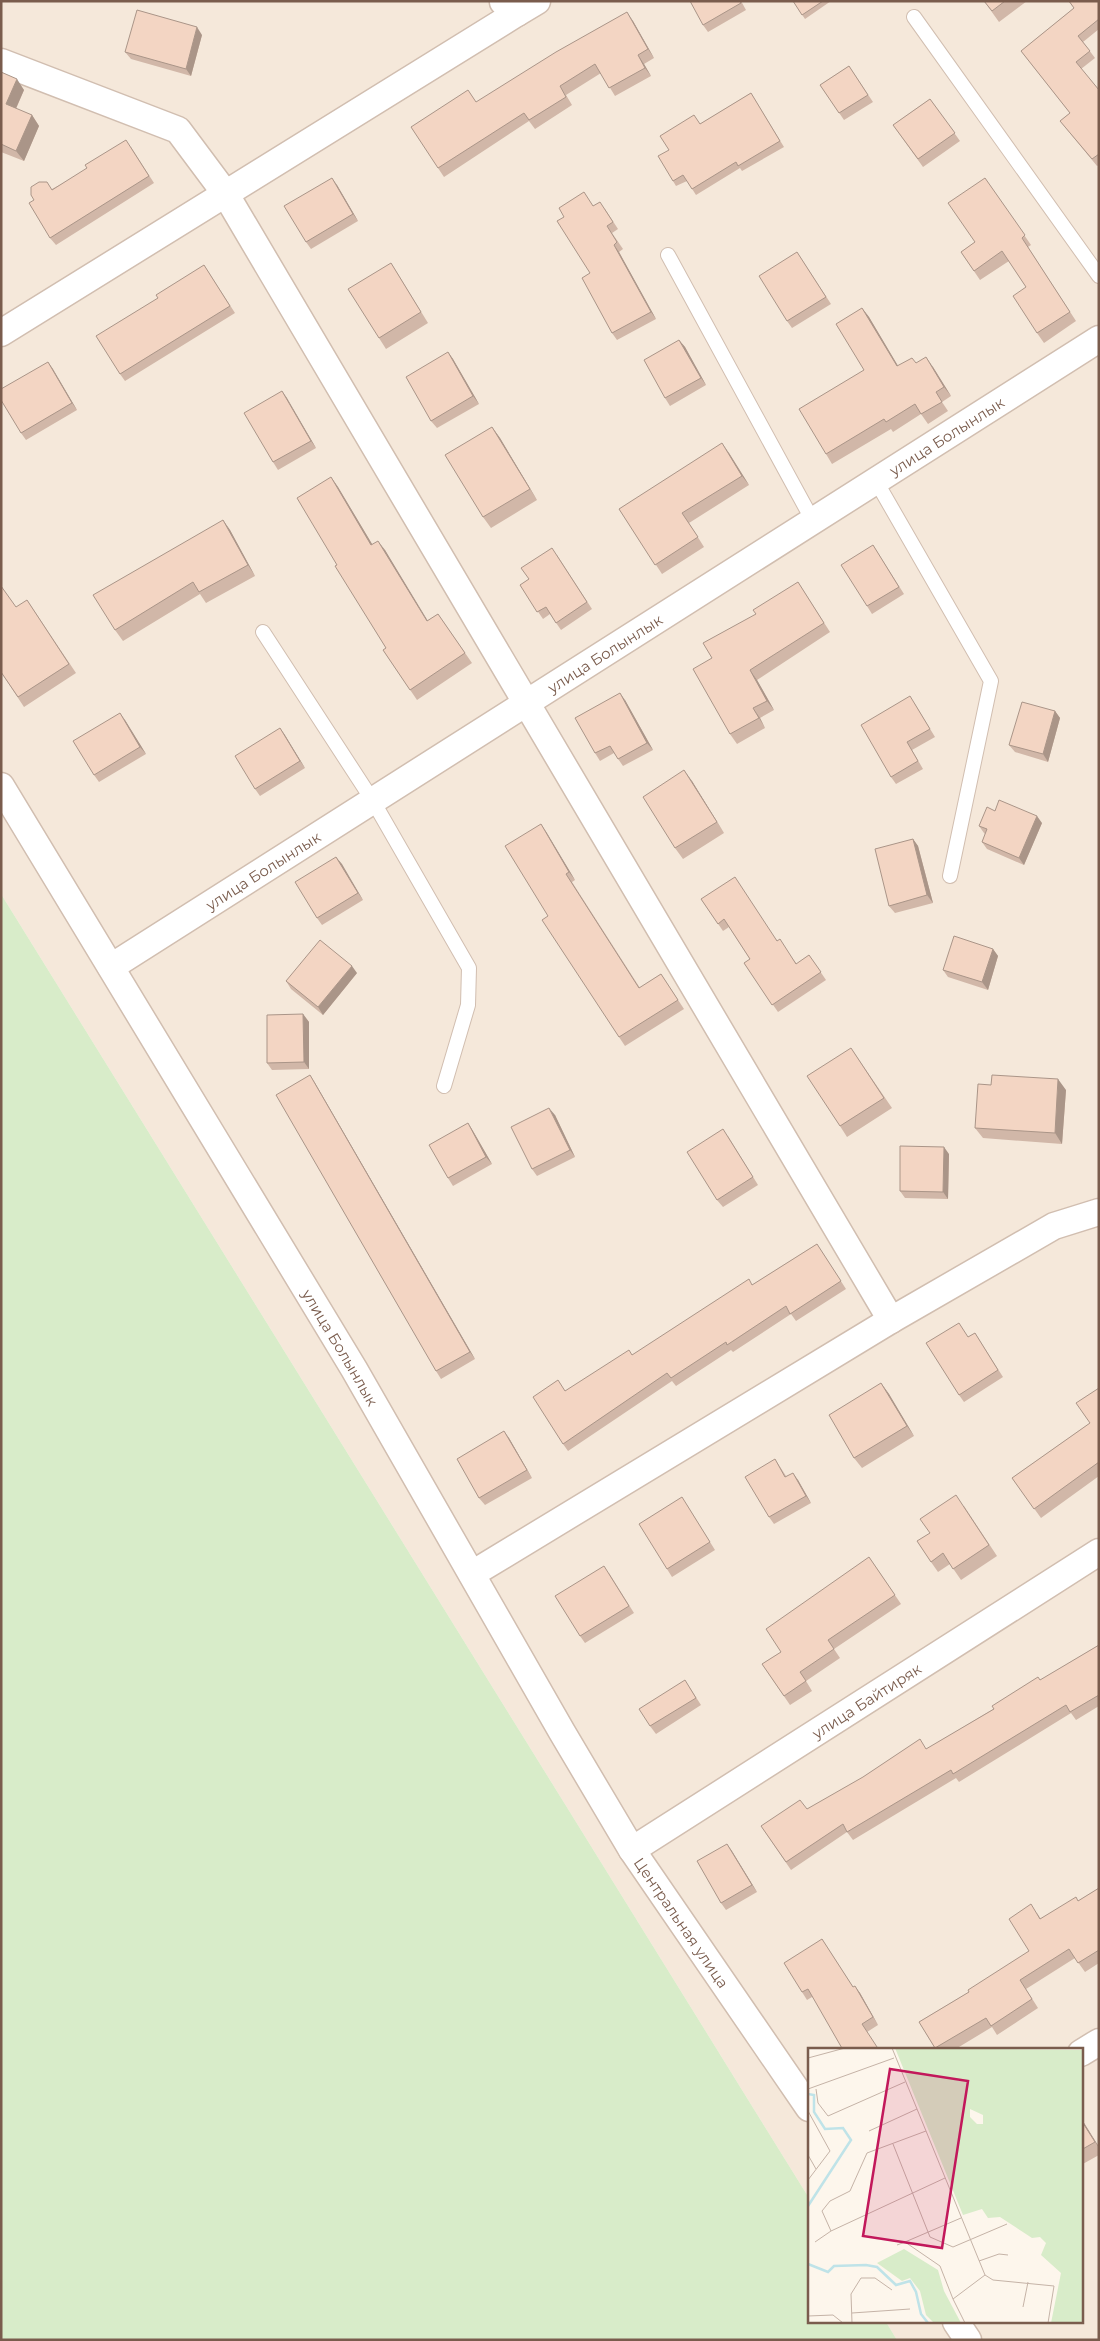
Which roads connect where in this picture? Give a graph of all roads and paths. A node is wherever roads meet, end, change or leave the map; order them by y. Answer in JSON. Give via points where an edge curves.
{"nodes":[{"id":1,"x":519,"y":5,"type":"edge"},
{"id":2,"x":914,"y":17,"type":"dead end"},
{"id":3,"x":1,"y":62,"type":"edge"},
{"id":4,"x":225,"y":194,"type":"junction"},
{"id":5,"x":668,"y":255,"type":"dead end"},
{"id":6,"x":1099,"y":276,"type":"edge"},
{"id":7,"x":1,"y":333,"type":"edge"},
{"id":8,"x":1099,"y":339,"type":"edge"},
{"id":9,"x":876,"y":481,"type":"junction"},
{"id":10,"x":813,"y":521,"type":"junction"},
{"id":11,"x":263,"y":632,"type":"dead end"},
{"id":12,"x":526,"y":703,"type":"junction"},
{"id":13,"x":1,"y":786,"type":"edge"},
{"id":14,"x":374,"y":800,"type":"junction"},
{"id":15,"x":950,"y":876,"type":"dead end"},
{"id":16,"x":111,"y":968,"type":"junction"},
{"id":17,"x":444,"y":1086,"type":"dead end"},
{"id":18,"x":1099,"y":1212,"type":"edge"},
{"id":19,"x":891,"y":1320,"type":"junction"},
{"id":20,"x":1099,"y":1552,"type":"edge"},
{"id":21,"x":472,"y":1574,"type":"junction"},
{"id":22,"x":562,"y":1732,"type":"joint"},
{"id":23,"x":632,"y":1850,"type":"junction"},
{"id":24,"x":1099,"y":2042,"type":"edge"},
{"id":25,"x":1082,"y":2052,"type":"edge"},
{"id":26,"x":808,"y":2107,"type":"edge"},
{"id":27,"x":957,"y":2324,"type":"edge"},
{"id":28,"x":968,"y":2340,"type":"edge"}],
"edges":[{"from":1,"to":4,"type":"street"},
{"from":2,"to":6,"type":"lane"},
{"from":3,"to":4,"type":"street","via":[[178,130]]},
{"from":4,"to":7,"type":"street"},
{"from":4,"to":12,"type":"street"},
{"from":5,"to":10,"type":"lane"},
{"from":8,"to":9,"type":"street","name":"улица Болынлык"},
{"from":9,"to":10,"type":"street","name":"улица Болынлык"},
{"from":9,"to":15,"type":"lane","via":[[991,681]]},
{"from":10,"to":12,"type":"street","name":"улица Болынлык"},
{"from":11,"to":14,"type":"lane"},
{"from":12,"to":14,"type":"street","name":"улица Болынлык"},
{"from":12,"to":19,"type":"street"},
{"from":13,"to":16,"type":"street","name":"улица Болынлык"},
{"from":14,"to":16,"type":"street","name":"улица Болынлык"},
{"from":14,"to":17,"type":"lane","via":[[470,968],[468,1004]]},
{"from":16,"to":21,"type":"street","name":"улица Болынлык","via":[[354,1369]]},
{"from":18,"to":19,"type":"street","via":[[1054,1226]]},
{"from":19,"to":21,"type":"street"},
{"from":20,"to":23,"type":"street","name":"улица Байтиряк"},
{"from":21,"to":22,"type":"street","name":"улица Болынлык"},
{"from":22,"to":23,"type":"street","name":"Центральная улица"},
{"from":23,"to":26,"type":"street","name":"Центральная улица"},
{"from":24,"to":25,"type":"street"},
{"from":27,"to":28,"type":"street"}]}
